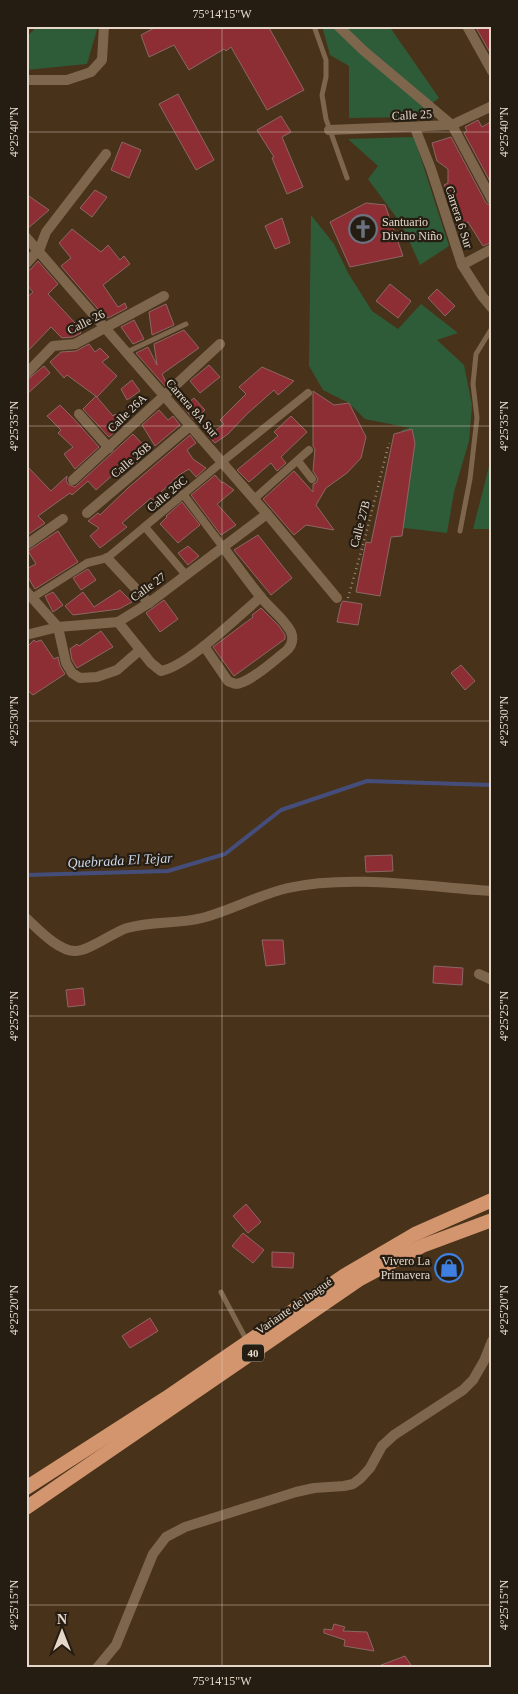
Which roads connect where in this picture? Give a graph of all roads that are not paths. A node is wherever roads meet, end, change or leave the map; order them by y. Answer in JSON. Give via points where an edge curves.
{"nodes":[{"id":1,"x":104,"y":26,"type":"edge"},
{"id":2,"x":314,"y":26,"type":"edge"},
{"id":3,"x":338,"y":26,"type":"edge"},
{"id":4,"x":467,"y":26,"type":"edge"},
{"id":5,"x":492,"y":71,"type":"edge"},
{"id":6,"x":26,"y":80,"type":"edge"},
{"id":7,"x":492,"y":106,"type":"edge"},
{"id":8,"x":452,"y":125,"type":"junction"},
{"id":9,"x":415,"y":128,"type":"junction"},
{"id":10,"x":329,"y":130,"type":"junction"},
{"id":11,"x":106,"y":154,"type":"dead end"},
{"id":12,"x":347,"y":178,"type":"dead end"},
{"id":13,"x":492,"y":200,"type":"edge"},
{"id":14,"x":26,"y":237,"type":"edge"},
{"id":15,"x":492,"y":249,"type":"edge"},
{"id":16,"x":38,"y":250,"type":"junction"},
{"id":17,"x":26,"y":264,"type":"edge"},
{"id":18,"x":462,"y":265,"type":"junction"},
{"id":19,"x":164,"y":296,"type":"dead end"},
{"id":20,"x":492,"y":308,"type":"edge"},
{"id":21,"x":186,"y":324,"type":"dead end"},
{"id":22,"x":104,"y":327,"type":"junction"},
{"id":23,"x":492,"y":328,"type":"edge"},
{"id":24,"x":220,"y":344,"type":"dead end"},
{"id":25,"x":127,"y":352,"type":"junction"},
{"id":26,"x":26,"y":374,"type":"edge"},
{"id":27,"x":308,"y":393,"type":"dead end"},
{"id":28,"x":164,"y":395,"type":"junction"},
{"id":29,"x":78,"y":414,"type":"dead end"},
{"id":30,"x":190,"y":426,"type":"junction"},
{"id":31,"x":109,"y":448,"type":"junction"},
{"id":32,"x":309,"y":450,"type":"dead end"},
{"id":33,"x":298,"y":461,"type":"junction"},
{"id":34,"x":222,"y":462,"type":"junction"},
{"id":35,"x":312,"y":479,"type":"dead end"},
{"id":36,"x":73,"y":480,"type":"dead end"},
{"id":37,"x":183,"y":494,"type":"junction"},
{"id":38,"x":254,"y":499,"type":"junction"},
{"id":39,"x":87,"y":512,"type":"dead end"},
{"id":40,"x":267,"y":514,"type":"junction"},
{"id":41,"x":63,"y":519,"type":"dead end"},
{"id":42,"x":145,"y":526,"type":"junction"},
{"id":43,"x":460,"y":531,"type":"dead end"},
{"id":44,"x":26,"y":545,"type":"edge"},
{"id":45,"x":223,"y":547,"type":"junction"},
{"id":46,"x":107,"y":558,"type":"junction"},
{"id":47,"x":186,"y":575,"type":"junction"},
{"id":48,"x":29,"y":595,"type":"edge"},
{"id":49,"x":261,"y":597,"type":"junction"},
{"id":50,"x":337,"y":598,"type":"road end"},
{"id":51,"x":149,"y":603,"type":"junction"},
{"id":52,"x":118,"y":622,"type":"junction"},
{"id":53,"x":58,"y":627,"type":"junction"},
{"id":54,"x":26,"y":635,"type":"edge"},
{"id":55,"x":204,"y":646,"type":"junction"},
{"id":56,"x":140,"y":650,"type":"junction"},
{"id":57,"x":492,"y":891,"type":"edge"},
{"id":58,"x":26,"y":918,"type":"edge"},
{"id":59,"x":479,"y":974,"type":"dead end"},
{"id":60,"x":492,"y":980,"type":"edge"},
{"id":61,"x":492,"y":1200,"type":"edge"},
{"id":62,"x":492,"y":1220,"type":"edge"},
{"id":63,"x":221,"y":1292,"type":"dead end"},
{"id":64,"x":492,"y":1341,"type":"edge"},
{"id":65,"x":248,"y":1342,"type":"junction"},
{"id":66,"x":26,"y":1488,"type":"edge"},
{"id":67,"x":26,"y":1508,"type":"edge"},
{"id":68,"x":97,"y":1668,"type":"edge"}],
"edges":[{"from":1,"to":6,"type":"street","via":[[102,60],[91,72],[67,80]]},
{"from":2,"to":10,"type":"lane","via":[[326,60],[322,95]]},
{"from":3,"to":8,"type":"street"},
{"from":4,"to":5,"type":"street"},
{"from":7,"to":8,"type":"street","name":"Calle 25"},
{"from":8,"to":9,"type":"street","name":"Calle 25"},
{"from":8,"to":13,"type":"street"},
{"from":9,"to":10,"type":"street","name":"Calle 25"},
{"from":9,"to":18,"type":"street","name":"Carrera 6 Sur"},
{"from":10,"to":12,"type":"lane"},
{"from":11,"to":16,"type":"street","via":[[46,232]]},
{"from":14,"to":16,"type":"street","name":"Carrera 8A Sur"},
{"from":15,"to":18,"type":"street"},
{"from":16,"to":17,"type":"street"},
{"from":16,"to":22,"type":"street","name":"Carrera 8A Sur"},
{"from":18,"to":20,"type":"street","name":"Carrera 6 Sur"},
{"from":19,"to":22,"type":"street","name":"Calle 26"},
{"from":21,"to":25,"type":"lane"},
{"from":22,"to":25,"type":"street","name":"Carrera 8A Sur"},
{"from":22,"to":26,"type":"street","name":"Calle 26","via":[[73,345],[53,346]]},
{"from":23,"to":43,"type":"lane","via":[[476,354],[473,384],[477,418]]},
{"from":24,"to":28,"type":"street","name":"Calle 26A"},
{"from":25,"to":28,"type":"street","name":"Carrera 8A Sur"},
{"from":27,"to":34,"type":"street","name":"Calle 26C"},
{"from":28,"to":30,"type":"street","name":"Carrera 8A Sur"},
{"from":28,"to":31,"type":"street","name":"Calle 26A"},
{"from":29,"to":31,"type":"street"},
{"from":30,"to":34,"type":"street","name":"Carrera 8A Sur"},
{"from":30,"to":39,"type":"street","name":"Calle 26B"},
{"from":31,"to":36,"type":"street","name":"Calle 26A"},
{"from":32,"to":33,"type":"street"},
{"from":33,"to":35,"type":"street"},
{"from":33,"to":38,"type":"street"},
{"from":34,"to":37,"type":"street","name":"Calle 26C"},
{"from":34,"to":38,"type":"street","name":"Carrera 8A Sur"},
{"from":37,"to":42,"type":"street","name":"Calle 26C"},
{"from":37,"to":45,"type":"street"},
{"from":38,"to":40,"type":"street","name":"Carrera 8A Sur"},
{"from":40,"to":45,"type":"street","name":"Calle 27"},
{"from":40,"to":50,"type":"street","name":"Carrera 8A Sur"},
{"from":41,"to":44,"type":"street"},
{"from":42,"to":46,"type":"street","name":"Calle 26C"},
{"from":42,"to":47,"type":"street"},
{"from":45,"to":47,"type":"street","name":"Calle 27"},
{"from":45,"to":49,"type":"street"},
{"from":46,"to":48,"type":"street","name":"Calle 26C","via":[[88,563]]},
{"from":46,"to":51,"type":"street"},
{"from":47,"to":51,"type":"street","name":"Calle 27"},
{"from":48,"to":53,"type":"street"},
{"from":49,"to":55,"type":"street"},
{"from":49,"to":55,"type":"street","via":[[291,632],[290,648],[247,680],[234,684],[228,681]]},
{"from":51,"to":52,"type":"street","name":"Calle 27"},
{"from":52,"to":53,"type":"street","name":"Calle 27"},
{"from":52,"to":56,"type":"street"},
{"from":53,"to":54,"type":"street","name":"Calle 27"},
{"from":53,"to":56,"type":"street","via":[[66,663],[80,678],[97,677],[117,670]]},
{"from":55,"to":56,"type":"street","via":[[175,666],[161,671]]},
{"from":57,"to":58,"type":"street","via":[[385,883],[312,884],[262,896],[200,918],[128,928],[76,951],[64,948]]},
{"from":59,"to":60,"type":"street"},
{"from":61,"to":65,"type":"highway","name":"Variante de Ibagué","number":"40","via":[[407,1238],[344,1275]]},
{"from":62,"to":67,"type":"highway","name":"Variante de Ibagué","number":"40","via":[[422,1246],[360,1279]]},
{"from":63,"to":65,"type":"lane"},
{"from":64,"to":68,"type":"street","via":[[477,1373],[463,1390],[394,1435],[382,1446],[370,1468],[353,1484],[296,1492],[185,1527],[166,1537],[153,1554],[116,1645]]},
{"from":65,"to":66,"type":"highway","name":"Variante de Ibagué","number":"40"}]}
